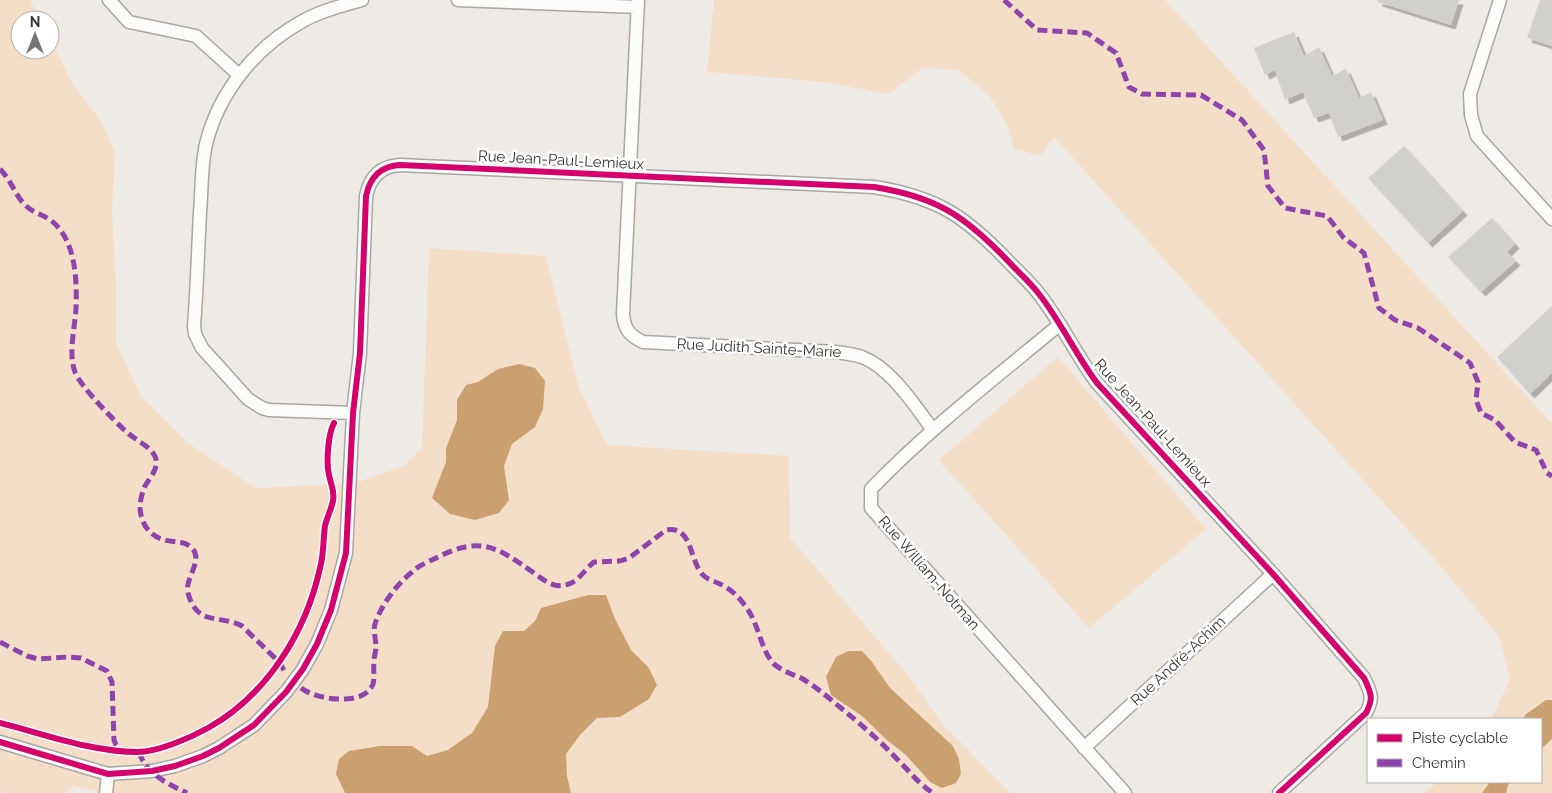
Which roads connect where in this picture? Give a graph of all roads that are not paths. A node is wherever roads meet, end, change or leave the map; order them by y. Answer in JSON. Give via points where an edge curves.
{"nodes":[{"id":1,"x":109,"y":0,"type":"edge"},
{"id":2,"x":362,"y":0,"type":"edge"},
{"id":3,"x":458,"y":0,"type":"edge"},
{"id":4,"x":1500,"y":0,"type":"edge"},
{"id":5,"x":638,"y":4,"type":"edge"},
{"id":6,"x":239,"y":75,"type":"junction"},
{"id":7,"x":629,"y":176,"type":"junction"},
{"id":8,"x":1552,"y":219,"type":"edge"},
{"id":9,"x":1059,"y":325,"type":"junction"},
{"id":10,"x":353,"y":413,"type":"junction"},
{"id":11,"x":933,"y":430,"type":"junction"},
{"id":12,"x":1273,"y":574,"type":"junction"},
{"id":13,"x":0,"y":742,"type":"edge"},
{"id":14,"x":1084,"y":748,"type":"junction"},
{"id":15,"x":108,"y":774,"type":"junction"},
{"id":16,"x":106,"y":793,"type":"edge"},
{"id":17,"x":1125,"y":793,"type":"edge"},
{"id":18,"x":1279,"y":793,"type":"edge"}],
"edges":[{"from":1,"to":6,"type":"street","via":[[129,22],[196,36]]},
{"from":2,"to":6,"type":"street","via":[[302,22],[260,52]]},
{"from":3,"to":5,"type":"street"},
{"from":4,"to":8,"type":"street","via":[[1470,94],[1471,115],[1478,136]]},
{"from":5,"to":7,"type":"street"},
{"from":6,"to":10,"type":"street","via":[[214,119],[203,162],[194,326],[198,342],[248,399],[262,408]]},
{"from":7,"to":9,"type":"street","name":"Rue Jean-Paul-Lemieux","via":[[874,187],[924,199],[955,214],[981,234],[1039,294]]},
{"from":7,"to":10,"type":"street","name":"Rue Jean-Paul-Lemieux","via":[[400,165],[378,173],[368,186],[366,196],[360,352]]},
{"from":7,"to":11,"type":"street","name":"Rue Judith Sainte-Marie","via":[[624,321],[634,338],[643,342],[835,352],[863,357],[887,374]]},
{"from":9,"to":11,"type":"street","name":"Rue William-Notman"},
{"from":9,"to":12,"type":"street","name":"Rue Jean-Paul-Lemieux","via":[[1097,383]]},
{"from":10,"to":15,"type":"street","name":"Rue Jean-Paul-Lemieux","via":[[346,553],[326,624],[303,669],[254,725],[220,748],[168,768]]},
{"from":11,"to":14,"type":"street","name":"Rue William-Notman","via":[[871,488],[871,508]]},
{"from":12,"to":14,"type":"street","name":"Rue André-Achim"},
{"from":12,"to":18,"type":"street","name":"Rue Jean-Paul-Lemieux","via":[[1364,678],[1371,693],[1366,713]]},
{"from":13,"to":15,"type":"street","name":"Rue Jean-Paul-Lemieux"},
{"from":14,"to":17,"type":"street","name":"Rue William-Notman"},
{"from":15,"to":16,"type":"street"}]}
